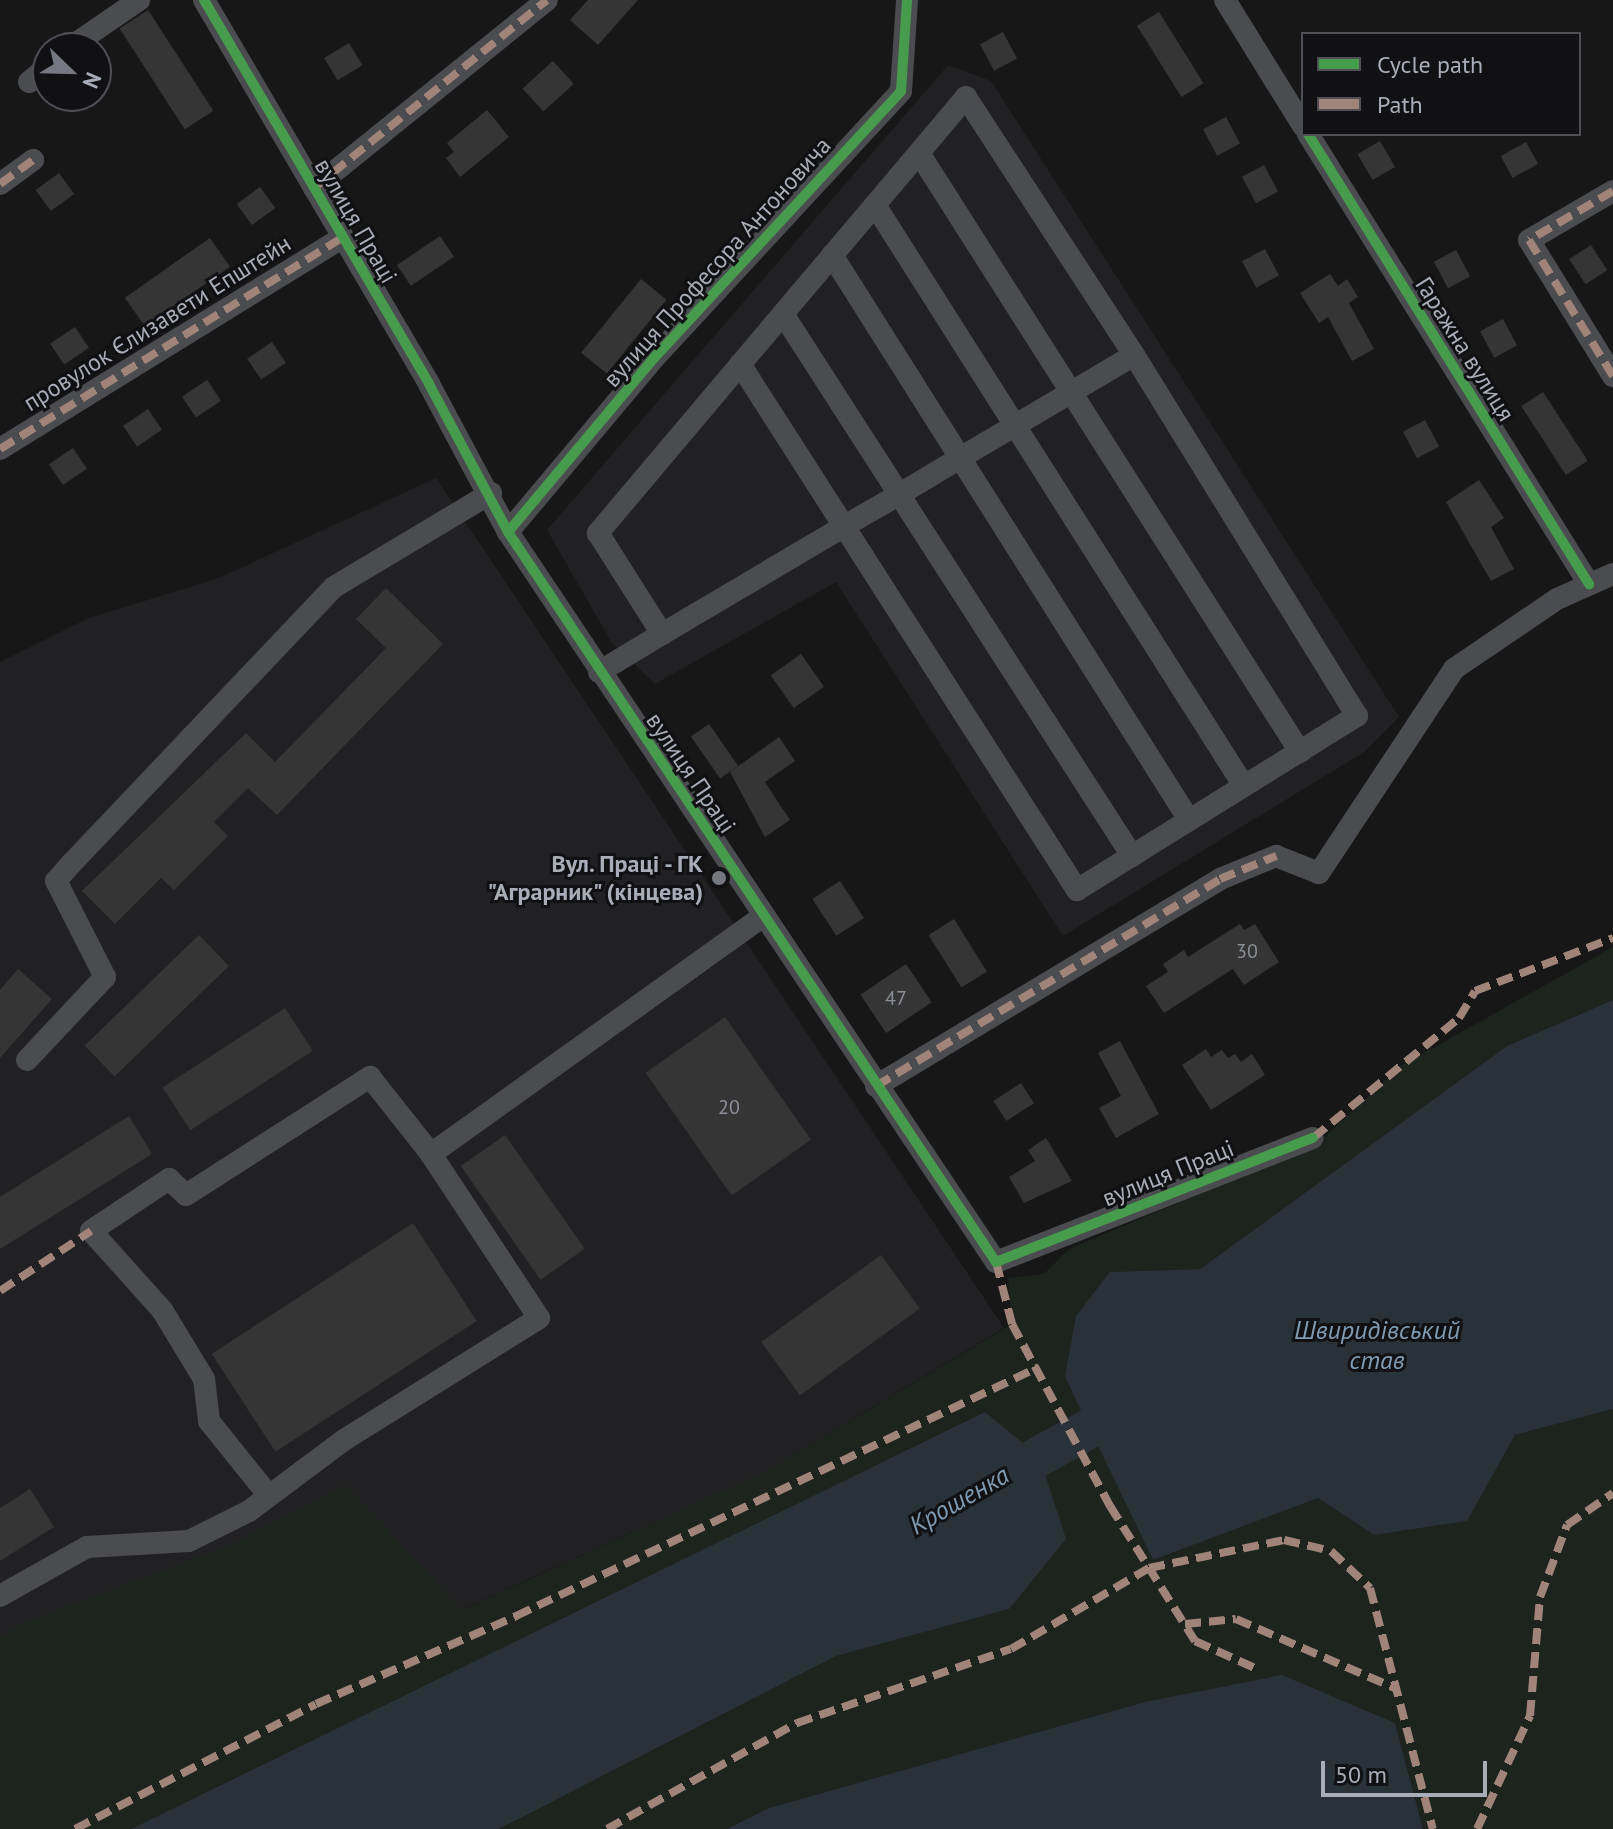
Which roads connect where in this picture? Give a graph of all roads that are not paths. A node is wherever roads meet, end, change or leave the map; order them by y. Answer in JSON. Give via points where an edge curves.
{"nodes":[{"id":1,"x":139,"y":0,"type":"edge"},
{"id":2,"x":204,"y":0,"type":"edge"},
{"id":3,"x":547,"y":0,"type":"edge"},
{"id":4,"x":907,"y":0,"type":"edge"},
{"id":5,"x":1225,"y":0,"type":"edge"},
{"id":6,"x":92,"y":32,"type":"edge"},
{"id":7,"x":32,"y":79,"type":"edge"},
{"id":8,"x":29,"y":82,"type":"dead end"},
{"id":9,"x":1301,"y":123,"type":"edge"},
{"id":10,"x":1309,"y":136,"type":"edge"},
{"id":11,"x":919,"y":153,"type":"junction"},
{"id":12,"x":33,"y":160,"type":"dead end"},
{"id":13,"x":0,"y":184,"type":"edge"},
{"id":14,"x":314,"y":188,"type":"junction"},
{"id":15,"x":1613,"y":191,"type":"edge"},
{"id":16,"x":875,"y":205,"type":"junction"},
{"id":17,"x":340,"y":239,"type":"junction"},
{"id":18,"x":832,"y":255,"type":"junction"},
{"id":19,"x":783,"y":314,"type":"junction"},
{"id":20,"x":1134,"y":355,"type":"junction"},
{"id":21,"x":740,"y":364,"type":"junction"},
{"id":22,"x":1613,"y":376,"type":"edge"},
{"id":23,"x":1074,"y":390,"type":"junction"},
{"id":24,"x":1017,"y":424,"type":"junction"},
{"id":25,"x":0,"y":449,"type":"edge"},
{"id":26,"x":960,"y":458,"type":"junction"},
{"id":27,"x":491,"y":493,"type":"junction"},
{"id":28,"x":900,"y":494,"type":"junction"},
{"id":29,"x":848,"y":524,"type":"junction"},
{"id":30,"x":508,"y":532,"type":"junction"},
{"id":31,"x":1613,"y":574,"type":"edge"},
{"id":32,"x":1589,"y":584,"type":"junction"},
{"id":33,"x":662,"y":634,"type":"junction"},
{"id":34,"x":599,"y":672,"type":"junction"},
{"id":35,"x":1300,"y":752,"type":"junction"},
{"id":36,"x":1244,"y":786,"type":"junction"},
{"id":37,"x":1189,"y":820,"type":"junction"},
{"id":38,"x":1132,"y":856,"type":"junction"},
{"id":39,"x":763,"y":916,"type":"junction"},
{"id":40,"x":27,"y":1060,"type":"dead end"},
{"id":41,"x":876,"y":1086,"type":"junction"},
{"id":42,"x":1313,"y":1138,"type":"dead end"},
{"id":43,"x":431,"y":1154,"type":"junction"},
{"id":44,"x":269,"y":1496,"type":"junction"},
{"id":45,"x":0,"y":1596,"type":"edge"}],
"edges":[{"from":1,"to":6,"type":"street"},
{"from":2,"to":14,"type":"street","name":"вулиця Праці"},
{"from":3,"to":14,"type":"street"},
{"from":4,"to":30,"type":"street","name":"вулиця Професора Антоновича","via":[[901,91],[655,357]]},
{"from":5,"to":9,"type":"street"},
{"from":7,"to":8,"type":"street"},
{"from":10,"to":32,"type":"street","name":"Гаражна вулиця"},
{"from":11,"to":16,"type":"street"},
{"from":11,"to":20,"type":"street","via":[[966,97]]},
{"from":11,"to":23,"type":"street"},
{"from":12,"to":13,"type":"street"},
{"from":14,"to":17,"type":"street","name":"вулиця Праці"},
{"from":15,"to":22,"type":"street","via":[[1529,240]]},
{"from":16,"to":18,"type":"street"},
{"from":16,"to":24,"type":"street"},
{"from":17,"to":25,"type":"street","name":"провулок Єлизавети Епштейн"},
{"from":17,"to":27,"type":"street","name":"вулиця Праці"},
{"from":18,"to":19,"type":"street"},
{"from":18,"to":26,"type":"street"},
{"from":19,"to":21,"type":"street"},
{"from":19,"to":28,"type":"street"},
{"from":20,"to":23,"type":"street"},
{"from":20,"to":35,"type":"street","via":[[1357,716]]},
{"from":21,"to":29,"type":"street"},
{"from":21,"to":33,"type":"street","via":[[598,533]]},
{"from":23,"to":24,"type":"street"},
{"from":23,"to":35,"type":"street"},
{"from":24,"to":26,"type":"street"},
{"from":24,"to":36,"type":"street"},
{"from":26,"to":28,"type":"street"},
{"from":26,"to":37,"type":"street"},
{"from":27,"to":30,"type":"street","name":"вулиця Праці"},
{"from":27,"to":40,"type":"street","via":[[334,587],[56,881],[105,977]]},
{"from":28,"to":29,"type":"street"},
{"from":28,"to":38,"type":"street"},
{"from":29,"to":33,"type":"street"},
{"from":29,"to":38,"type":"street","via":[[1077,890]]},
{"from":30,"to":34,"type":"street","name":"вулиця Праці"},
{"from":31,"to":32,"type":"street"},
{"from":32,"to":41,"type":"street","via":[[1454,669],[1319,873],[1276,856],[1220,879]]},
{"from":33,"to":34,"type":"street"},
{"from":34,"to":39,"type":"street","name":"вулиця Праці"},
{"from":35,"to":36,"type":"street"},
{"from":36,"to":37,"type":"street"},
{"from":37,"to":38,"type":"street"},
{"from":39,"to":41,"type":"street","name":"вулиця Праці"},
{"from":39,"to":43,"type":"street"},
{"from":41,"to":42,"type":"street","name":"вулиця Праці","via":[[996,1262]]},
{"from":43,"to":44,"type":"street","via":[[539,1318],[344,1440]]},
{"from":43,"to":44,"type":"street","via":[[370,1077],[186,1195],[169,1179],[91,1231],[162,1310],[204,1379],[209,1421]]},
{"from":44,"to":45,"type":"street","via":[[189,1541],[87,1547]]}]}
